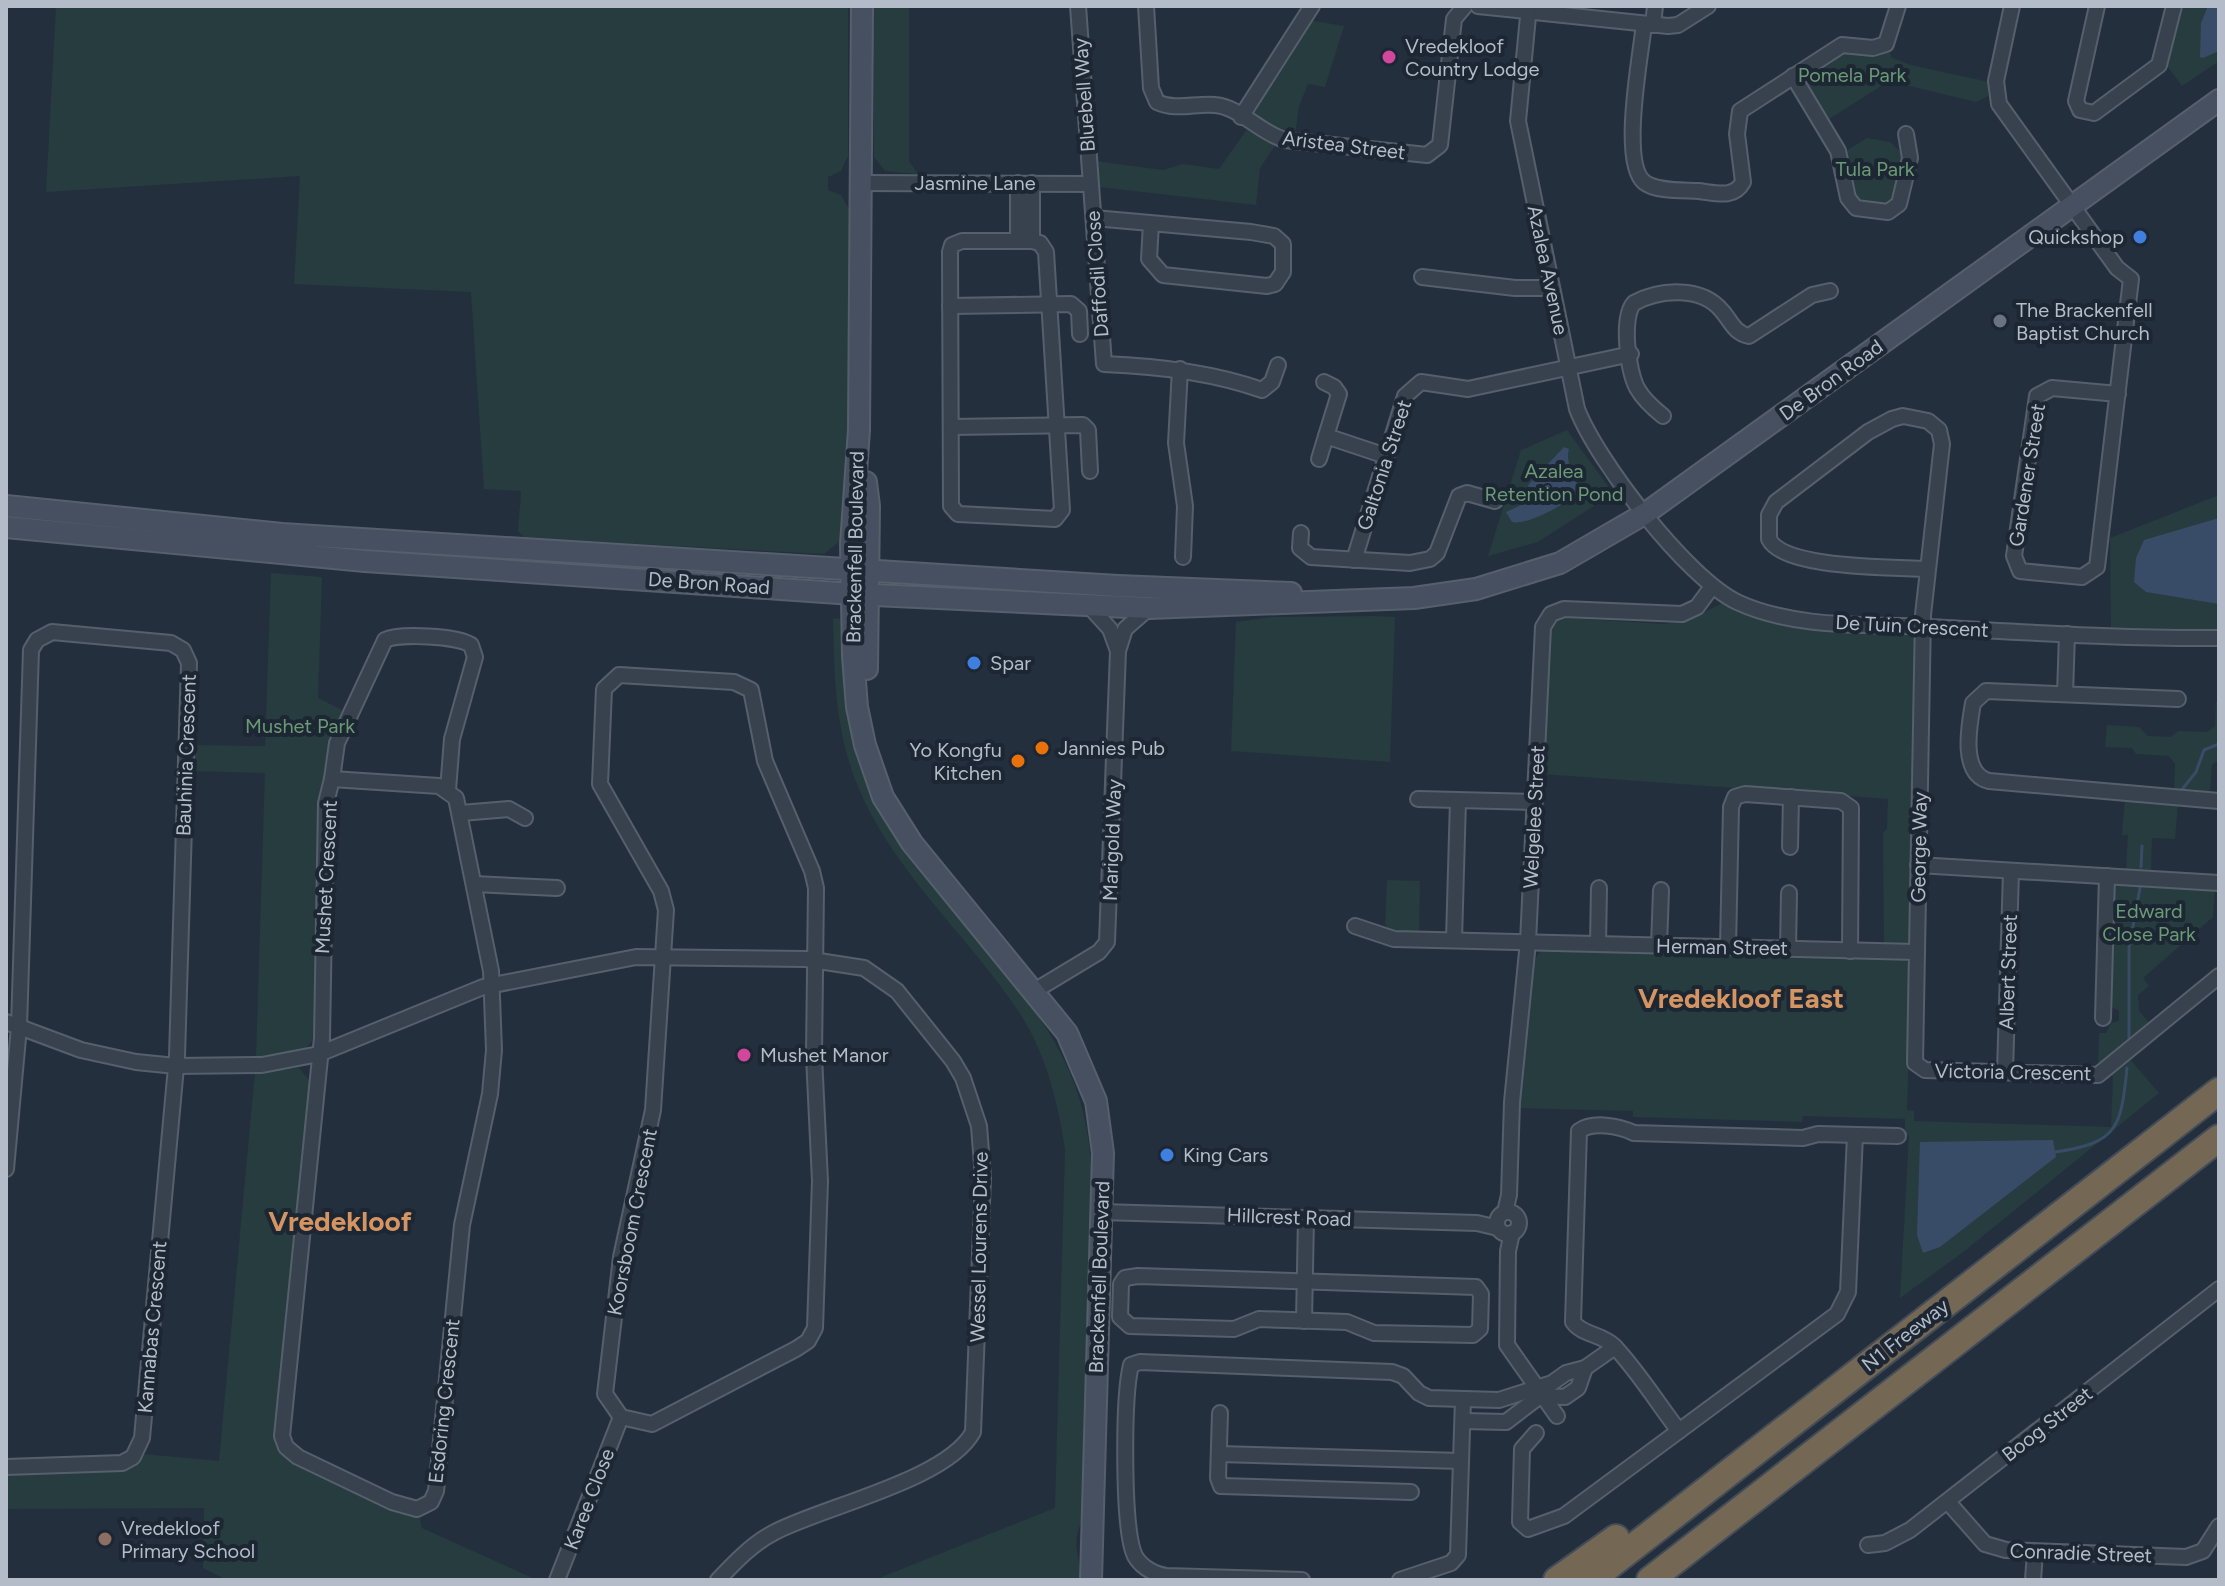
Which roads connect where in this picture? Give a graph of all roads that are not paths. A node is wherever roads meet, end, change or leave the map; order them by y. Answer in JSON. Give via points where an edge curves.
{"nodes":[{"id":1,"x":862,"y":6,"type":"edge"},
{"id":2,"x":1078,"y":6,"type":"edge"},
{"id":3,"x":1146,"y":6,"type":"edge"},
{"id":4,"x":1312,"y":6,"type":"edge"},
{"id":5,"x":1465,"y":6,"type":"edge"},
{"id":6,"x":1478,"y":6,"type":"edge"},
{"id":7,"x":1655,"y":6,"type":"edge"},
{"id":8,"x":1708,"y":6,"type":"edge"},
{"id":9,"x":1898,"y":6,"type":"edge"},
{"id":10,"x":2012,"y":6,"type":"edge"},
{"id":11,"x":2097,"y":6,"type":"edge"},
{"id":12,"x":2174,"y":6,"type":"edge"},
{"id":13,"x":1528,"y":9,"type":"edge"},
{"id":14,"x":1648,"y":24,"type":"junction"},
{"id":15,"x":1793,"y":76,"type":"junction"},
{"id":16,"x":2219,"y":100,"type":"edge"},
{"id":17,"x":1241,"y":117,"type":"junction"},
{"id":18,"x":1906,"y":134,"type":"dead end"},
{"id":19,"x":861,"y":183,"type":"junction"},
{"id":20,"x":1025,"y":183,"type":"junction"},
{"id":21,"x":1089,"y":184,"type":"junction"},
{"id":22,"x":2072,"y":205,"type":"junction"},
{"id":23,"x":1094,"y":218,"type":"junction"},
{"id":24,"x":1151,"y":223,"type":"junction"},
{"id":25,"x":1025,"y":241,"type":"junction"},
{"id":26,"x":1422,"y":277,"type":"dead end"},
{"id":27,"x":1551,"y":288,"type":"junction"},
{"id":28,"x":1830,"y":291,"type":"dead end"},
{"id":29,"x":1049,"y":303,"type":"junction"},
{"id":30,"x":950,"y":306,"type":"junction"},
{"id":31,"x":1080,"y":334,"type":"dead end"},
{"id":32,"x":1631,"y":354,"type":"junction"},
{"id":33,"x":1278,"y":365,"type":"dead end"},
{"id":34,"x":1568,"y":368,"type":"junction"},
{"id":35,"x":1180,"y":369,"type":"junction"},
{"id":36,"x":1324,"y":382,"type":"dead end"},
{"id":37,"x":2118,"y":394,"type":"junction"},
{"id":38,"x":1663,"y":416,"type":"dead end"},
{"id":39,"x":1055,"y":425,"type":"junction"},
{"id":40,"x":951,"y":427,"type":"junction"},
{"id":41,"x":1326,"y":436,"type":"junction"},
{"id":42,"x":1386,"y":456,"type":"junction"},
{"id":43,"x":1319,"y":459,"type":"dead end"},
{"id":44,"x":1090,"y":471,"type":"dead end"},
{"id":45,"x":1495,"y":501,"type":"dead end"},
{"id":46,"x":6,"y":506,"type":"edge"},
{"id":47,"x":1646,"y":513,"type":"junction"},
{"id":48,"x":6,"y":527,"type":"edge"},
{"id":49,"x":1301,"y":533,"type":"dead end"},
{"id":50,"x":1183,"y":557,"type":"dead end"},
{"id":51,"x":1354,"y":560,"type":"junction"},
{"id":52,"x":860,"y":569,"type":"junction"},
{"id":53,"x":1926,"y":569,"type":"junction"},
{"id":54,"x":1711,"y":588,"type":"junction"},
{"id":55,"x":860,"y":594,"type":"junction"},
{"id":56,"x":1414,"y":598,"type":"junction"},
{"id":57,"x":1090,"y":607,"type":"junction"},
{"id":58,"x":1149,"y":608,"type":"junction"},
{"id":59,"x":1924,"y":627,"type":"junction"},
{"id":60,"x":2067,"y":634,"type":"junction"},
{"id":61,"x":2219,"y":638,"type":"edge"},
{"id":62,"x":1118,"y":651,"type":"junction"},
{"id":63,"x":2065,"y":694,"type":"junction"},
{"id":64,"x":2178,"y":699,"type":"dead end"},
{"id":65,"x":332,"y":779,"type":"junction"},
{"id":66,"x":448,"y":790,"type":"junction"},
{"id":67,"x":1791,"y":797,"type":"junction"},
{"id":68,"x":1418,"y":799,"type":"dead end"},
{"id":69,"x":1458,"y":800,"type":"junction"},
{"id":70,"x":2219,"y":801,"type":"edge"},
{"id":71,"x":1534,"y":802,"type":"junction"},
{"id":72,"x":461,"y":813,"type":"junction"},
{"id":73,"x":525,"y":818,"type":"dead end"},
{"id":74,"x":1790,"y":847,"type":"dead end"},
{"id":75,"x":1918,"y":865,"type":"junction"},
{"id":76,"x":2011,"y":871,"type":"junction"},
{"id":77,"x":2107,"y":876,"type":"junction"},
{"id":78,"x":2219,"y":883,"type":"edge"},
{"id":79,"x":474,"y":884,"type":"junction"},
{"id":80,"x":557,"y":888,"type":"dead end"},
{"id":81,"x":1599,"y":888,"type":"dead end"},
{"id":82,"x":1661,"y":890,"type":"dead end"},
{"id":83,"x":1789,"y":893,"type":"dead end"},
{"id":84,"x":1355,"y":926,"type":"dead end"},
{"id":85,"x":1454,"y":940,"type":"junction"},
{"id":86,"x":1528,"y":942,"type":"junction"},
{"id":87,"x":1598,"y":944,"type":"junction"},
{"id":88,"x":1659,"y":946,"type":"junction"},
{"id":89,"x":1728,"y":947,"type":"junction"},
{"id":90,"x":1788,"y":949,"type":"junction"},
{"id":91,"x":1850,"y":951,"type":"junction"},
{"id":92,"x":1916,"y":952,"type":"junction"},
{"id":93,"x":663,"y":955,"type":"junction"},
{"id":94,"x":815,"y":959,"type":"junction"},
{"id":95,"x":2219,"y":976,"type":"edge"},
{"id":96,"x":492,"y":986,"type":"junction"},
{"id":97,"x":1036,"y":990,"type":"junction"},
{"id":98,"x":2103,"y":1018,"type":"dead end"},
{"id":99,"x":13,"y":1025,"type":"edge"},
{"id":100,"x":319,"y":1054,"type":"junction"},
{"id":101,"x":176,"y":1066,"type":"junction"},
{"id":102,"x":1918,"y":1066,"type":"joint"},
{"id":103,"x":2005,"y":1072,"type":"junction"},
{"id":104,"x":2219,"y":1078,"type":"edge"},
{"id":105,"x":2219,"y":1091,"type":"edge"},
{"id":106,"x":1855,"y":1135,"type":"junction"},
{"id":107,"x":1898,"y":1136,"type":"dead end"},
{"id":108,"x":2217,"y":1140,"type":"edge"},
{"id":109,"x":2134,"y":1157,"type":"junction"},
{"id":110,"x":6,"y":1169,"type":"edge"},
{"id":111,"x":1101,"y":1212,"type":"junction"},
{"id":112,"x":1306,"y":1218,"type":"junction"},
{"id":113,"x":1505,"y":1223,"type":"junction"},
{"id":114,"x":1305,"y":1281,"type":"junction"},
{"id":115,"x":2219,"y":1289,"type":"edge"},
{"id":116,"x":1304,"y":1321,"type":"junction"},
{"id":117,"x":1615,"y":1347,"type":"junction"},
{"id":118,"x":1585,"y":1368,"type":"junction"},
{"id":119,"x":1862,"y":1368,"type":"junction"},
{"id":120,"x":1531,"y":1391,"type":"junction"},
{"id":121,"x":1463,"y":1399,"type":"junction"},
{"id":122,"x":1220,"y":1413,"type":"dead end"},
{"id":123,"x":1557,"y":1416,"type":"dead end"},
{"id":124,"x":621,"y":1417,"type":"junction"},
{"id":125,"x":1463,"y":1421,"type":"junction"},
{"id":126,"x":1679,"y":1431,"type":"junction"},
{"id":127,"x":1536,"y":1433,"type":"dead end"},
{"id":128,"x":1219,"y":1454,"type":"junction"},
{"id":129,"x":1461,"y":1461,"type":"junction"},
{"id":130,"x":6,"y":1467,"type":"edge"},
{"id":131,"x":1411,"y":1492,"type":"dead end"},
{"id":132,"x":1948,"y":1502,"type":"junction"},
{"id":133,"x":2219,"y":1526,"type":"edge"},
{"id":134,"x":1868,"y":1545,"type":"dead end"},
{"id":135,"x":2035,"y":1552,"type":"junction"},
{"id":136,"x":557,"y":1580,"type":"edge"},
{"id":137,"x":718,"y":1580,"type":"edge"},
{"id":138,"x":1091,"y":1580,"type":"edge"},
{"id":139,"x":1302,"y":1580,"type":"edge"},
{"id":140,"x":1400,"y":1580,"type":"edge"},
{"id":141,"x":1557,"y":1580,"type":"edge"},
{"id":142,"x":1591,"y":1580,"type":"edge"},
{"id":143,"x":1650,"y":1580,"type":"edge"},
{"id":144,"x":2033,"y":1580,"type":"edge"}],
"edges":[{"from":1,"to":19,"type":"street","name":"Brackenfell Boulevard"},
{"from":2,"to":21,"type":"street","name":"Bluebell Way"},
{"from":3,"to":17,"type":"street","name":"Aristea Street","via":[[1151,88],[1157,102],[1214,105]]},
{"from":4,"to":17,"type":"street"},
{"from":5,"to":17,"type":"street","name":"Aristea Street","via":[[1454,19],[1441,141],[1431,154],[1285,140]]},
{"from":6,"to":13,"type":"street"},
{"from":7,"to":14,"type":"street"},
{"from":8,"to":14,"type":"street","via":[[1678,25]]},
{"from":9,"to":15,"type":"street","via":[[1886,44],[1842,45]]},
{"from":10,"to":22,"type":"street","name":"Gardener Street","via":[[1996,81],[1999,104]]},
{"from":11,"to":12,"type":"street","via":[[2076,101],[2087,114],[2159,65]]},
{"from":13,"to":14,"type":"street"},
{"from":13,"to":27,"type":"street","name":"Azalea Avenue","via":[[1518,121]]},
{"from":14,"to":15,"type":"street","via":[[1633,140],[1639,176],[1651,186],[1726,194],[1739,189],[1744,177],[1738,115]]},
{"from":15,"to":18,"type":"street","via":[[1838,151],[1848,198],[1856,208],[1888,212],[1899,204],[1910,158]]},
{"from":16,"to":22,"type":"street","name":"De Bron Road"},
{"from":19,"to":20,"type":"street","name":"Jasmine Lane"},
{"from":19,"to":52,"type":"street","name":"Brackenfell Boulevard"},
{"from":20,"to":21,"type":"street","name":"Jasmine Lane"},
{"from":20,"to":25,"type":"street"},
{"from":21,"to":23,"type":"street","name":"Daffodil Close"},
{"from":22,"to":37,"type":"street","name":"Gardener Street","via":[[2117,268],[2131,279]]},
{"from":22,"to":47,"type":"street","name":"De Bron Road"},
{"from":23,"to":24,"type":"street"},
{"from":23,"to":35,"type":"street","name":"Daffodil Close","via":[[1104,364]]},
{"from":24,"to":24,"type":"street","via":[[1274,236],[1283,244],[1283,272],[1267,286],[1163,275],[1149,259]]},
{"from":25,"to":29,"type":"street","via":[[1040,243],[1046,252]]},
{"from":25,"to":30,"type":"street","via":[[952,245]]},
{"from":26,"to":27,"type":"street"},
{"from":27,"to":34,"type":"street","name":"Azalea Avenue"},
{"from":28,"to":32,"type":"street","via":[[1812,295],[1749,336],[1697,295],[1679,292],[1642,299],[1626,315]]},
{"from":29,"to":30,"type":"street"},
{"from":29,"to":31,"type":"street","via":[[1076,306]]},
{"from":29,"to":39,"type":"street"},
{"from":30,"to":40,"type":"street"},
{"from":32,"to":34,"type":"street"},
{"from":32,"to":38,"type":"street","via":[[1638,391]]},
{"from":33,"to":35,"type":"street","via":[[1272,382],[1262,390]]},
{"from":34,"to":42,"type":"street","name":"Galtonia Street","via":[[1463,389],[1416,384],[1405,396]]},
{"from":34,"to":47,"type":"street","name":"Azalea Avenue","via":[[1591,442]]},
{"from":35,"to":50,"type":"street","via":[[1176,443],[1185,506]]},
{"from":36,"to":41,"type":"street","via":[[1339,394]]},
{"from":37,"to":37,"type":"street","name":"Gardener Street","via":[[2097,567],[2082,577],[2020,571],[2014,556],[2037,396],[2052,388]]},
{"from":39,"to":40,"type":"street"},
{"from":39,"to":40,"type":"street","via":[[1062,510],[1055,519],[953,510]]},
{"from":39,"to":44,"type":"street","via":[[1086,427]]},
{"from":41,"to":42,"type":"street"},
{"from":41,"to":43,"type":"street"},
{"from":42,"to":51,"type":"street","name":"Galtonia Street"},
{"from":45,"to":51,"type":"street","via":[[1467,493],[1459,496],[1440,548],[1430,559]]},
{"from":46,"to":52,"type":"street","name":"De Bron Road","via":[[295,535]]},
{"from":47,"to":54,"type":"street","name":"De Tuin Crescent"},
{"from":47,"to":56,"type":"street","name":"De Bron Road","via":[[1535,573],[1489,587]]},
{"from":48,"to":55,"type":"street","name":"De Bron Road","via":[[365,561]]},
{"from":49,"to":51,"type":"street","via":[[1300,545],[1307,555]]},
{"from":52,"to":55,"type":"street","name":"Brackenfell Boulevard"},
{"from":52,"to":56,"type":"street","name":"De Bron Road"},
{"from":53,"to":53,"type":"street","name":"George Way","via":[[1830,563],[1782,552],[1769,539],[1770,511],[1868,432],[1899,416],[1928,421],[1942,439]]},
{"from":53,"to":59,"type":"street","name":"George Way"},
{"from":54,"to":59,"type":"street","name":"De Tuin Crescent","via":[[1786,618]]},
{"from":54,"to":71,"type":"street","name":"Welgelee Street","via":[[1697,607],[1682,614],[1564,609],[1548,617],[1542,632]]},
{"from":55,"to":57,"type":"street","name":"De Bron Road"},
{"from":55,"to":97,"type":"street","name":"Brackenfell Boulevard","via":[[857,707],[883,797],[957,900]]},
{"from":56,"to":58,"type":"street","name":"De Bron Road"},
{"from":57,"to":58,"type":"street","name":"De Bron Road"},
{"from":57,"to":62,"type":"street","via":[[1110,629]]},
{"from":58,"to":62,"type":"street","name":"Marigold Way","via":[[1125,629]]},
{"from":59,"to":60,"type":"street","name":"De Tuin Crescent"},
{"from":59,"to":75,"type":"street","name":"George Way"},
{"from":60,"to":61,"type":"street","name":"De Tuin Crescent"},
{"from":60,"to":63,"type":"street"},
{"from":62,"to":97,"type":"street","name":"Marigold Way","via":[[1109,936],[1099,952]]},
{"from":63,"to":64,"type":"street"},
{"from":63,"to":70,"type":"street","via":[[1978,695],[1971,721],[1970,762],[1975,774],[1989,781]]},
{"from":65,"to":66,"type":"street","name":"Mushet Crescent"},
{"from":65,"to":66,"type":"street","via":[[337,743],[385,640],[460,640],[471,645],[475,657],[452,739]]},
{"from":65,"to":100,"type":"street","name":"Mushet Crescent","via":[[326,803]]},
{"from":66,"to":72,"type":"street"},
{"from":67,"to":74,"type":"street"},
{"from":67,"to":89,"type":"street","via":[[1741,794],[1731,803]]},
{"from":67,"to":91,"type":"street","via":[[1841,801],[1851,808]]},
{"from":68,"to":69,"type":"street"},
{"from":69,"to":71,"type":"street"},
{"from":69,"to":85,"type":"street"},
{"from":71,"to":86,"type":"street","name":"Welgelee Street"},
{"from":72,"to":73,"type":"street","via":[[509,809]]},
{"from":72,"to":79,"type":"street"},
{"from":75,"to":76,"type":"street"},
{"from":75,"to":92,"type":"street","name":"George Way"},
{"from":76,"to":77,"type":"street"},
{"from":76,"to":103,"type":"street","name":"Albert Street"},
{"from":77,"to":78,"type":"street"},
{"from":77,"to":98,"type":"street"},
{"from":79,"to":80,"type":"street"},
{"from":79,"to":96,"type":"street"},
{"from":81,"to":87,"type":"street"},
{"from":82,"to":88,"type":"street"},
{"from":83,"to":90,"type":"street"},
{"from":84,"to":85,"type":"street","name":"Herman Street","via":[[1394,939]]},
{"from":85,"to":86,"type":"street","name":"Herman Street"},
{"from":86,"to":87,"type":"street","name":"Herman Street"},
{"from":86,"to":113,"type":"street","name":"Welgelee Street"},
{"from":87,"to":88,"type":"street","name":"Herman Street"},
{"from":88,"to":89,"type":"street","name":"Herman Street"},
{"from":89,"to":90,"type":"street","name":"Herman Street"},
{"from":90,"to":91,"type":"street","name":"Herman Street"},
{"from":91,"to":92,"type":"street","name":"Herman Street"},
{"from":92,"to":102,"type":"street","name":"George Way"},
{"from":93,"to":94,"type":"street","name":"Wessel Lourens Drive"},
{"from":93,"to":94,"type":"street","name":"Koorsboom Crescent","via":[[666,910],[661,891],[599,777],[604,689],[619,675],[734,682],[751,690],[765,761],[814,876]]},
{"from":93,"to":96,"type":"street","name":"Wessel Lourens Drive"},
{"from":93,"to":124,"type":"street","name":"Koorsboom Crescent","via":[[653,1110],[621,1257],[605,1388],[606,1400]]},
{"from":94,"to":124,"type":"street","via":[[820,1198],[813,1335],[659,1421],[645,1424]]},
{"from":94,"to":137,"type":"street","name":"Wessel Lourens Drive","via":[[852,964],[887,981],[953,1061],[972,1103],[983,1178],[974,1425],[967,1441],[936,1465],[771,1534]]},
{"from":95,"to":103,"type":"street","name":"Victoria Crescent","via":[[2101,1074]]},
{"from":96,"to":100,"type":"street","name":"Wessel Lourens Drive"},
{"from":96,"to":100,"type":"street","name":"Esdoring Crescent","via":[[493,1075],[462,1225],[436,1491],[431,1502],[417,1509],[298,1457],[284,1442]]},
{"from":97,"to":111,"type":"street","name":"Brackenfell Boulevard","via":[[1076,1049],[1096,1101],[1102,1138]]},
{"from":99,"to":101,"type":"street","name":"Wessel Lourens Drive","via":[[107,1057]]},
{"from":99,"to":101,"type":"street","name":"Bauhinia Crescent","via":[[31,650],[52,632],[171,643],[183,650],[189,663]]},
{"from":99,"to":110,"type":"street"},
{"from":100,"to":101,"type":"street","name":"Wessel Lourens Drive","via":[[273,1064]]},
{"from":101,"to":130,"type":"street","name":"Kannabas Crescent","via":[[139,1449],[112,1465]]},
{"from":102,"to":103,"type":"street","name":"Victoria Crescent"},
{"from":104,"to":109,"type":"highway"},
{"from":105,"to":109,"type":"highway","name":"N1 Freeway"},
{"from":106,"to":107,"type":"street"},
{"from":106,"to":117,"type":"street","via":[[1803,1138],[1582,1129],[1576,1139],[1572,1318],[1577,1328]]},
{"from":106,"to":126,"type":"street","via":[[1848,1292],[1841,1310]]},
{"from":108,"to":143,"type":"highway","name":"N1 Freeway"},
{"from":109,"to":119,"type":"highway","name":"N1 Freeway"},
{"from":111,"to":112,"type":"street","name":"Hillcrest Road"},
{"from":111,"to":138,"type":"street","name":"Brackenfell Boulevard"},
{"from":112,"to":113,"type":"street","name":"Hillcrest Road"},
{"from":112,"to":114,"type":"street"},
{"from":113,"to":120,"type":"street","name":"Welgelee Street","via":[[1507,1345]]},
{"from":114,"to":116,"type":"street"},
{"from":114,"to":116,"type":"street","via":[[1476,1287],[1481,1294],[1476,1334],[1374,1333],[1347,1322]]},
{"from":114,"to":116,"type":"street","via":[[1128,1276],[1121,1284],[1120,1317],[1130,1326],[1189,1328],[1239,1328],[1259,1319]]},
{"from":115,"to":132,"type":"street","name":"Boog Street"},
{"from":117,"to":118,"type":"street"},
{"from":117,"to":126,"type":"street"},
{"from":118,"to":120,"type":"street"},
{"from":118,"to":120,"type":"street","via":[[1578,1388],[1563,1397]]},
{"from":119,"to":141,"type":"highway","via":[[1840,1374]]},
{"from":119,"to":142,"type":"highway","name":"N1 Freeway"},
{"from":120,"to":121,"type":"street","via":[[1503,1399]]},
{"from":120,"to":123,"type":"street","name":"Welgelee Street"},
{"from":120,"to":125,"type":"street","via":[[1516,1416],[1506,1422]]},
{"from":121,"to":125,"type":"street"},
{"from":121,"to":139,"type":"street","via":[[1425,1396],[1392,1372],[1131,1365],[1126,1506],[1134,1555],[1147,1569],[1166,1576]]},
{"from":122,"to":128,"type":"street"},
{"from":124,"to":136,"type":"street","name":"Karee Close"},
{"from":125,"to":129,"type":"street"},
{"from":126,"to":127,"type":"street","via":[[1564,1516],[1528,1529],[1520,1522],[1522,1449]]},
{"from":128,"to":129,"type":"street"},
{"from":128,"to":131,"type":"street","via":[[1218,1481],[1224,1487]]},
{"from":129,"to":140,"type":"street","via":[[1458,1555],[1451,1563]]},
{"from":132,"to":134,"type":"street","name":"Boog Street","via":[[1899,1538]]},
{"from":132,"to":135,"type":"street","name":"Conradie Street","via":[[1989,1547]]},
{"from":133,"to":135,"type":"street","name":"Conradie Street","via":[[2207,1546],[2192,1557]]},
{"from":135,"to":144,"type":"street"}]}
